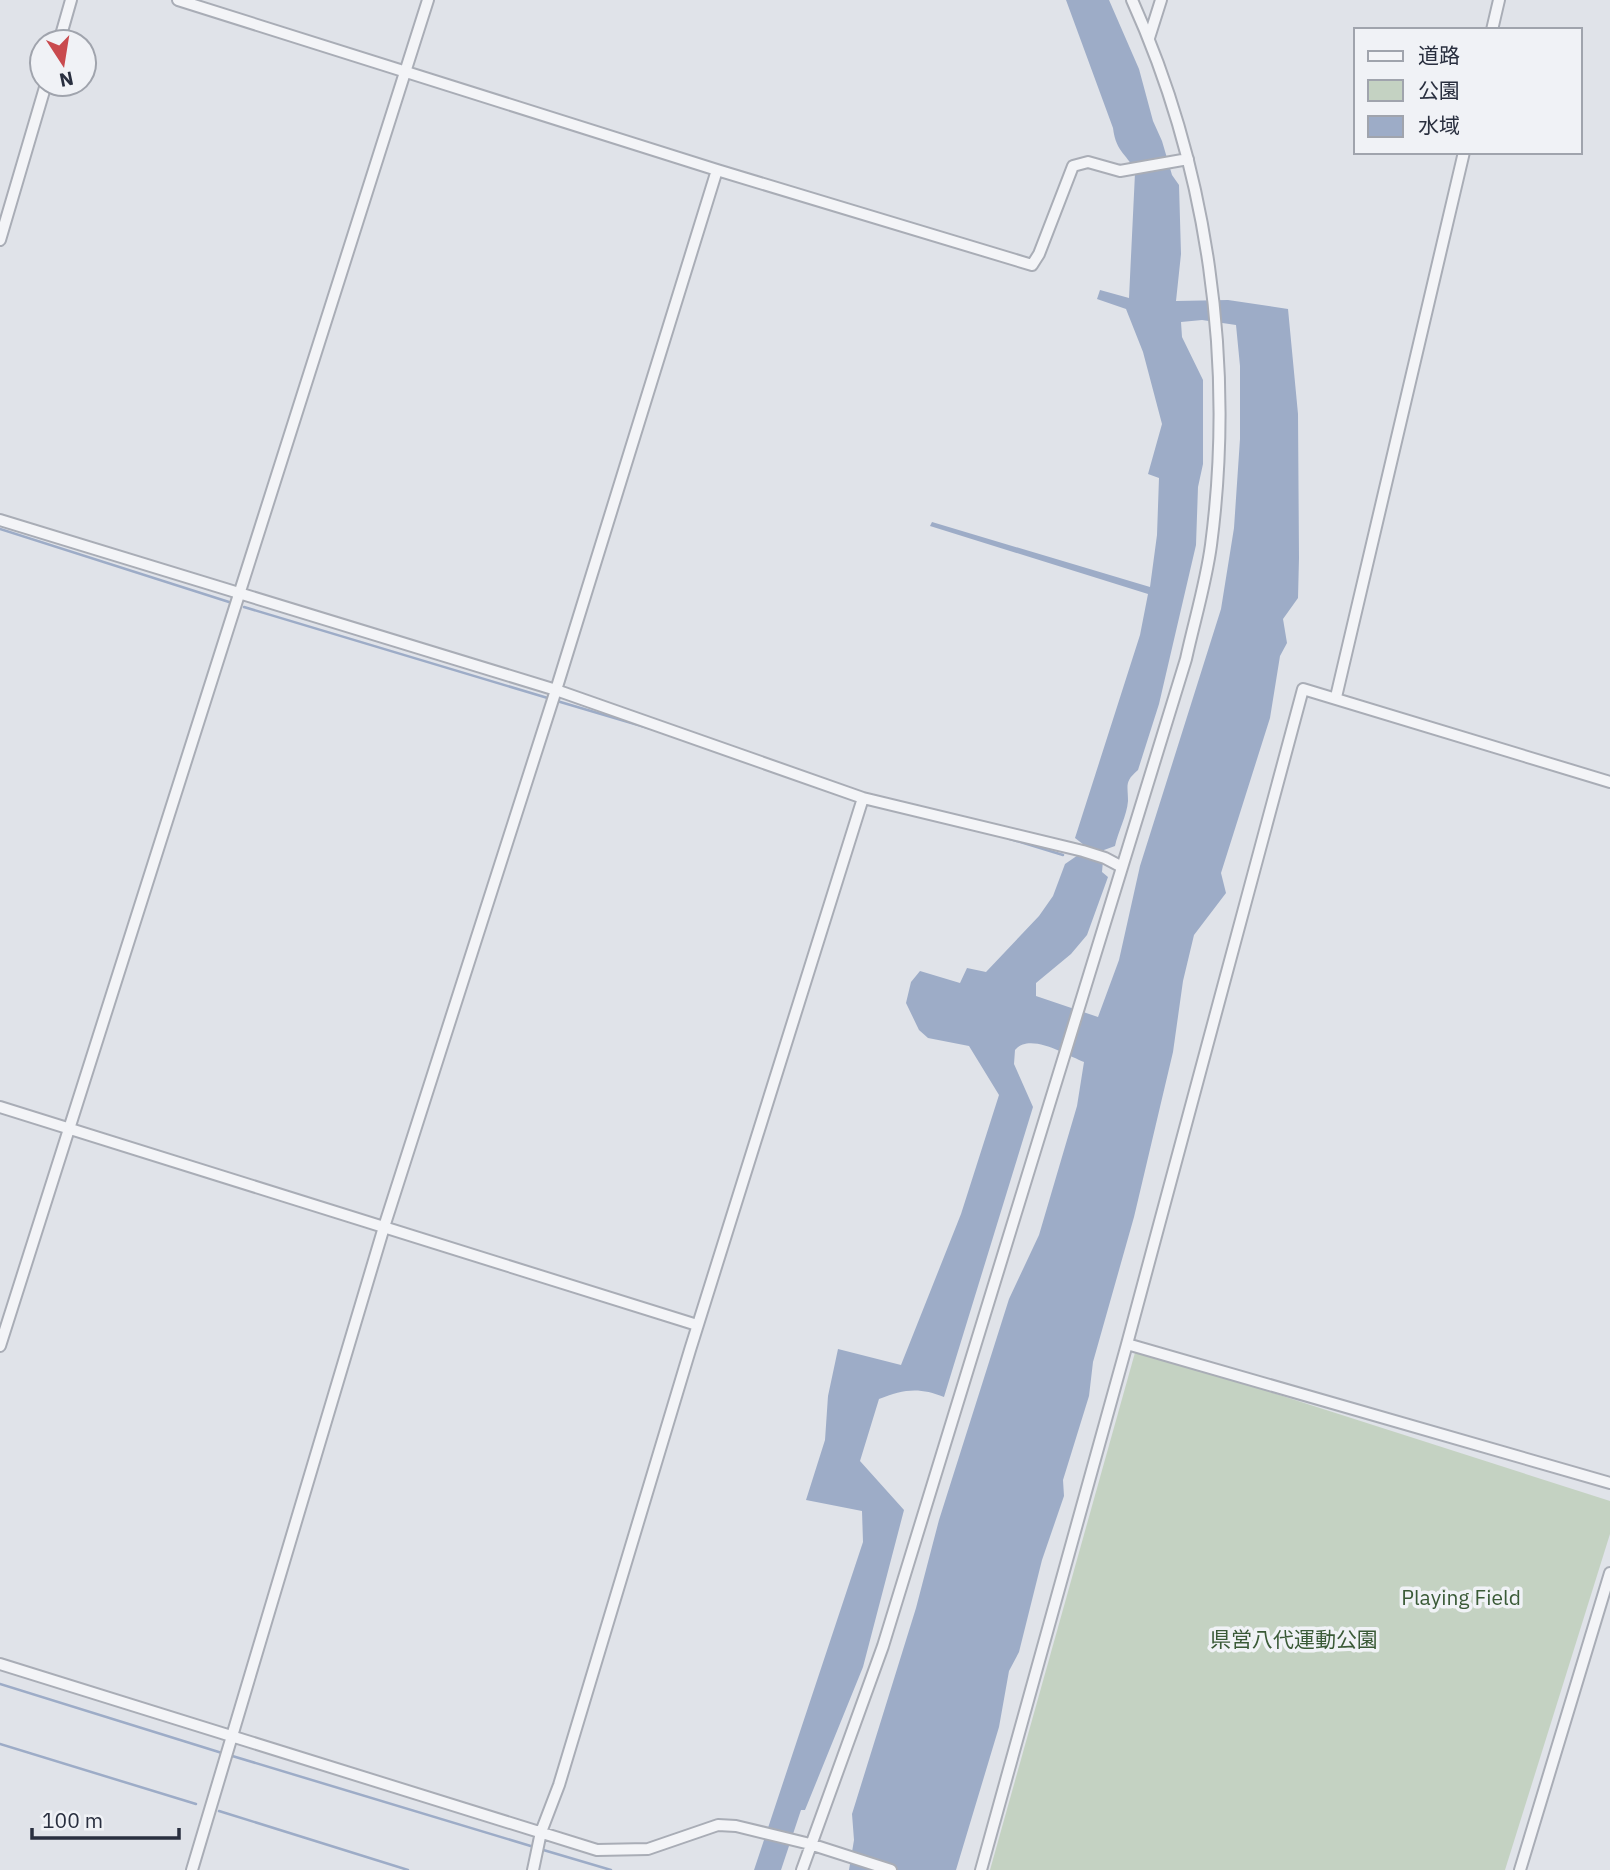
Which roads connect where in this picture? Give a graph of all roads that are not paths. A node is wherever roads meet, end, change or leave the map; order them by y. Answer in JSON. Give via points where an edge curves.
{"nodes":[{"id":1,"x":71,"y":0,"type":"edge"},
{"id":2,"x":178,"y":0,"type":"edge"},
{"id":3,"x":428,"y":0,"type":"edge"},
{"id":4,"x":1132,"y":0,"type":"edge"},
{"id":5,"x":1161,"y":0,"type":"edge"},
{"id":6,"x":1499,"y":0,"type":"edge"},
{"id":7,"x":63,"y":28,"type":"edge"},
{"id":8,"x":1492,"y":28,"type":"edge"},
{"id":9,"x":1149,"y":38,"type":"junction"},
{"id":10,"x":407,"y":73,"type":"junction"},
{"id":11,"x":42,"y":98,"type":"edge"},
{"id":12,"x":1464,"y":154,"type":"edge"},
{"id":13,"x":1188,"y":159,"type":"junction"},
{"id":14,"x":717,"y":170,"type":"junction"},
{"id":15,"x":0,"y":240,"type":"edge"},
{"id":16,"x":0,"y":520,"type":"edge"},
{"id":17,"x":240,"y":592,"type":"junction"},
{"id":18,"x":554,"y":696,"type":"junction"},
{"id":19,"x":1336,"y":697,"type":"junction"},
{"id":20,"x":1610,"y":782,"type":"edge"},
{"id":21,"x":863,"y":798,"type":"junction"},
{"id":22,"x":1122,"y":867,"type":"junction"},
{"id":23,"x":0,"y":1107,"type":"edge"},
{"id":24,"x":69,"y":1128,"type":"junction"},
{"id":25,"x":384,"y":1227,"type":"junction"},
{"id":26,"x":697,"y":1325,"type":"junction"},
{"id":27,"x":1127,"y":1344,"type":"junction"},
{"id":28,"x":0,"y":1346,"type":"edge"},
{"id":29,"x":1610,"y":1482,"type":"edge"},
{"id":30,"x":1610,"y":1573,"type":"edge"},
{"id":31,"x":0,"y":1664,"type":"edge"},
{"id":32,"x":229,"y":1735,"type":"junction"},
{"id":33,"x":541,"y":1832,"type":"junction"},
{"id":34,"x":810,"y":1844,"type":"junction"},
{"id":35,"x":191,"y":1870,"type":"edge"},
{"id":36,"x":533,"y":1870,"type":"edge"},
{"id":37,"x":802,"y":1870,"type":"edge"},
{"id":38,"x":891,"y":1870,"type":"edge"},
{"id":39,"x":981,"y":1870,"type":"edge"},
{"id":40,"x":1520,"y":1870,"type":"edge"}],
"edges":[{"from":1,"to":7,"type":"street"},
{"from":2,"to":10,"type":"street"},
{"from":3,"to":10,"type":"street"},
{"from":4,"to":9,"type":"street"},
{"from":5,"to":9,"type":"street"},
{"from":6,"to":8,"type":"street"},
{"from":9,"to":13,"type":"street"},
{"from":10,"to":14,"type":"street"},
{"from":10,"to":17,"type":"street"},
{"from":11,"to":15,"type":"street"},
{"from":12,"to":19,"type":"street"},
{"from":13,"to":14,"type":"street","via":[[1120,171],[1087,162],[1073,166],[1032,265]]},
{"from":13,"to":22,"type":"street","via":[[1206,247],[1214,319],[1219,422],[1211,547],[1186,659]]},
{"from":14,"to":18,"type":"street"},
{"from":16,"to":17,"type":"street"},
{"from":17,"to":18,"type":"street"},
{"from":17,"to":24,"type":"street"},
{"from":18,"to":21,"type":"street"},
{"from":18,"to":25,"type":"street"},
{"from":19,"to":20,"type":"street"},
{"from":19,"to":27,"type":"street","via":[[1303,689]]},
{"from":21,"to":22,"type":"street","via":[[1083,851]]},
{"from":21,"to":26,"type":"street"},
{"from":22,"to":34,"type":"street","via":[[883,1646]]},
{"from":23,"to":24,"type":"street"},
{"from":24,"to":25,"type":"street"},
{"from":24,"to":28,"type":"street"},
{"from":25,"to":26,"type":"street"},
{"from":25,"to":32,"type":"street"},
{"from":26,"to":33,"type":"street"},
{"from":27,"to":29,"type":"street"},
{"from":27,"to":39,"type":"street"},
{"from":30,"to":40,"type":"street"},
{"from":31,"to":32,"type":"street"},
{"from":32,"to":33,"type":"street"},
{"from":32,"to":35,"type":"street"},
{"from":33,"to":34,"type":"street","via":[[597,1850],[620,1852],[648,1849],[718,1825],[761,1830]]},
{"from":33,"to":36,"type":"street"},
{"from":34,"to":37,"type":"street"},
{"from":34,"to":38,"type":"street"}]}
